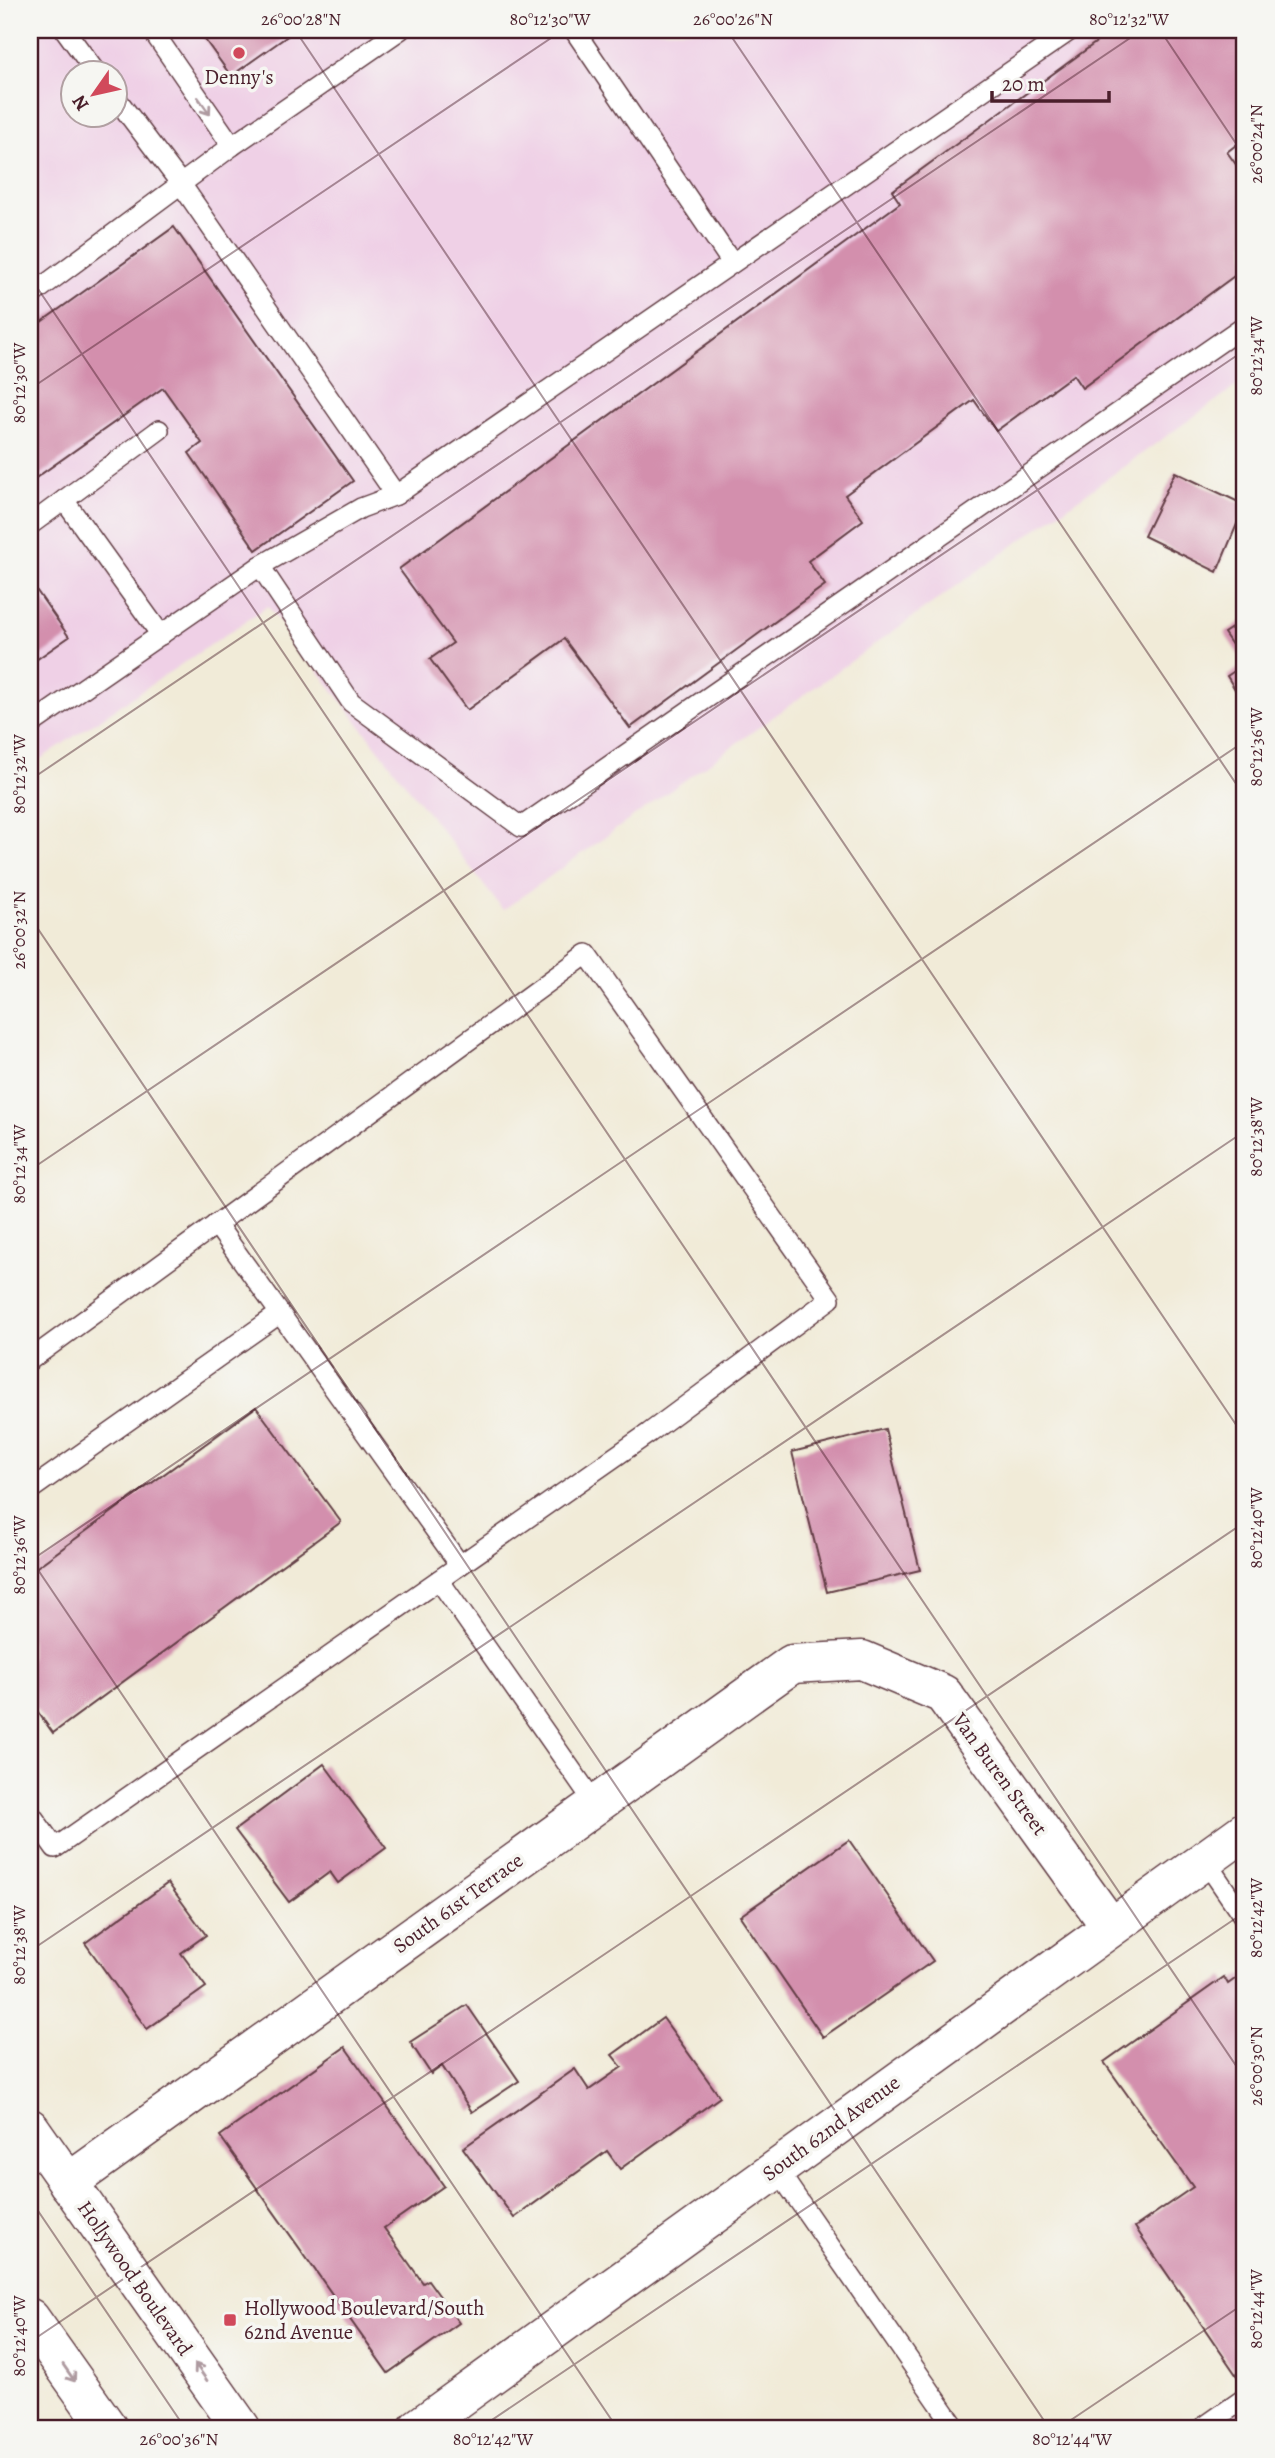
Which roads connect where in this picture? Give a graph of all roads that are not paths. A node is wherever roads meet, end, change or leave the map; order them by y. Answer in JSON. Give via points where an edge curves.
{"nodes":[{"id":1,"x":65,"y":30,"type":"edge"},
{"id":2,"x":152,"y":30,"type":"edge"},
{"id":3,"x":400,"y":30,"type":"edge"},
{"id":4,"x":574,"y":30,"type":"edge"},
{"id":5,"x":1070,"y":30,"type":"edge"},
{"id":6,"x":87,"y":60,"type":"edge"},
{"id":7,"x":130,"y":117,"type":"edge"},
{"id":8,"x":232,"y":146,"type":"junction"},
{"id":9,"x":181,"y":184,"type":"junction"},
{"id":10,"x":732,"y":263,"type":"junction"},
{"id":11,"x":30,"y":296,"type":"edge"},
{"id":12,"x":1245,"y":325,"type":"edge"},
{"id":13,"x":159,"y":430,"type":"dead end"},
{"id":14,"x":396,"y":495,"type":"junction"},
{"id":15,"x":64,"y":500,"type":"junction"},
{"id":16,"x":30,"y":525,"type":"edge"},
{"id":17,"x":260,"y":566,"type":"junction"},
{"id":18,"x":161,"y":635,"type":"junction"},
{"id":19,"x":30,"y":725,"type":"edge"},
{"id":20,"x":216,"y":1224,"type":"junction"},
{"id":21,"x":279,"y":1314,"type":"junction"},
{"id":22,"x":30,"y":1360,"type":"edge"},
{"id":23,"x":30,"y":1490,"type":"edge"},
{"id":24,"x":460,"y":1565,"type":"junction"},
{"id":25,"x":439,"y":1580,"type":"junction"},
{"id":26,"x":862,"y":1660,"type":"joint"},
{"id":27,"x":596,"y":1805,"type":"junction"},
{"id":28,"x":30,"y":1813,"type":"edge"},
{"id":29,"x":1245,"y":1830,"type":"edge"},
{"id":30,"x":1204,"y":1859,"type":"junction"},
{"id":31,"x":1245,"y":1919,"type":"edge"},
{"id":32,"x":1110,"y":1926,"type":"junction"},
{"id":33,"x":30,"y":2129,"type":"edge"},
{"id":34,"x":776,"y":2168,"type":"junction"},
{"id":35,"x":68,"y":2183,"type":"junction"},
{"id":36,"x":30,"y":2318,"type":"edge"},
{"id":37,"x":1245,"y":2398,"type":"edge"},
{"id":38,"x":103,"y":2426,"type":"edge"},
{"id":39,"x":241,"y":2428,"type":"edge"},
{"id":40,"x":418,"y":2428,"type":"edge"},
{"id":41,"x":956,"y":2428,"type":"edge"},
{"id":42,"x":1202,"y":2428,"type":"edge"}],
"edges":[{"from":1,"to":6,"type":"lane"},
{"from":2,"to":8,"type":"lane","one_way":true},
{"from":3,"to":8,"type":"lane"},
{"from":4,"to":10,"type":"lane"},
{"from":5,"to":10,"type":"lane"},
{"from":7,"to":9,"type":"lane"},
{"from":8,"to":9,"type":"lane"},
{"from":9,"to":11,"type":"lane"},
{"from":9,"to":14,"type":"lane"},
{"from":10,"to":14,"type":"lane"},
{"from":12,"to":17,"type":"lane","via":[[521,827],[351,702]]},
{"from":13,"to":15,"type":"lane"},
{"from":14,"to":17,"type":"lane","via":[[361,508]]},
{"from":15,"to":16,"type":"lane"},
{"from":15,"to":18,"type":"lane"},
{"from":17,"to":18,"type":"lane"},
{"from":18,"to":19,"type":"lane"},
{"from":20,"to":21,"type":"lane"},
{"from":20,"to":22,"type":"lane"},
{"from":20,"to":24,"type":"lane","via":[[587,954],[830,1299]]},
{"from":21,"to":23,"type":"lane"},
{"from":21,"to":24,"type":"lane"},
{"from":24,"to":25,"type":"lane"},
{"from":25,"to":27,"type":"lane"},
{"from":25,"to":28,"type":"lane","via":[[55,1848]]},
{"from":26,"to":27,"type":"main road","name":"South 61st Terrace","via":[[792,1664]]},
{"from":26,"to":32,"type":"main road","name":"Van Buren Street","via":[[943,1694]]},
{"from":27,"to":35,"type":"main road","name":"South 61st Terrace"},
{"from":29,"to":30,"type":"main road","name":"South 62nd Avenue"},
{"from":30,"to":31,"type":"lane"},
{"from":30,"to":32,"type":"main road","name":"South 62nd Avenue"},
{"from":32,"to":34,"type":"main road","name":"South 62nd Avenue"},
{"from":33,"to":35,"type":"main road","name":"Hollywood Boulevard"},
{"from":34,"to":40,"type":"main road","name":"South 62nd Avenue"},
{"from":34,"to":41,"type":"lane"},
{"from":39,"to":35,"type":"main road","name":"Hollywood Boulevard","one_way":true},
{"from":36,"to":38,"type":"main road","one_way":true},
{"from":37,"to":42,"type":"lane"}]}
